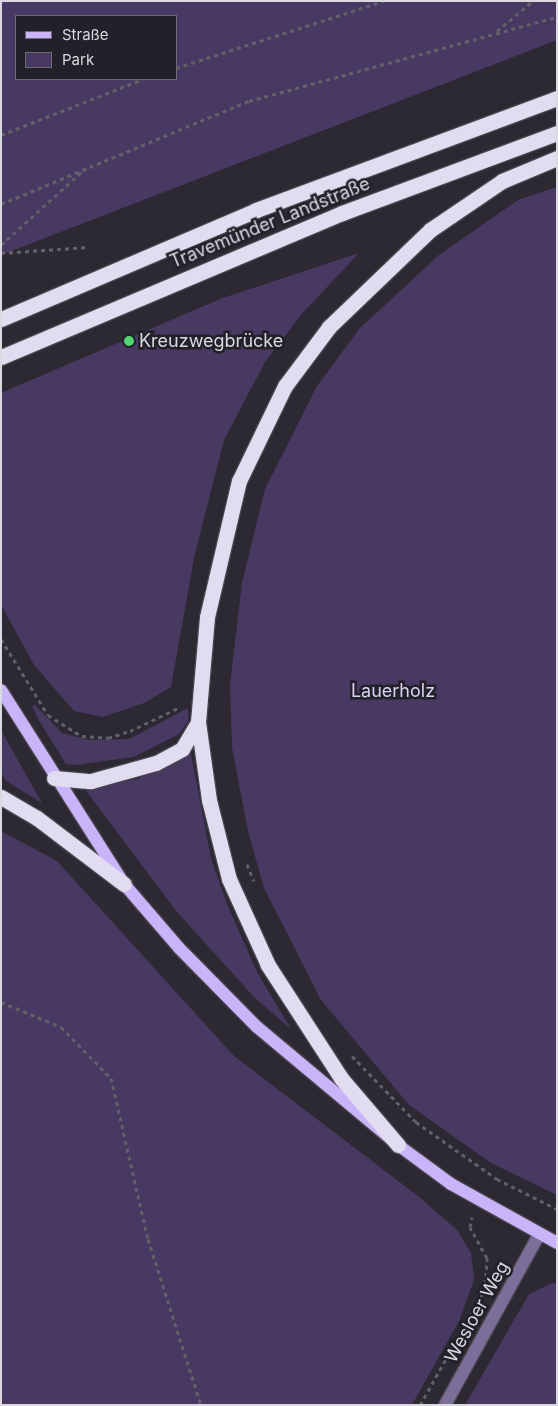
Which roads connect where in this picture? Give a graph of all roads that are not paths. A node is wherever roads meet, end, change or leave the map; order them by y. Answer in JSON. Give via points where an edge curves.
{"nodes":[{"id":1,"x":557,"y":98,"type":"edge"},
{"id":2,"x":557,"y":134,"type":"edge"},
{"id":3,"x":557,"y":158,"type":"edge"},
{"id":4,"x":1,"y":319,"type":"edge"},
{"id":5,"x":1,"y":357,"type":"edge"},
{"id":6,"x":1,"y":690,"type":"edge"},
{"id":7,"x":198,"y":722,"type":"junction"},
{"id":8,"x":54,"y":778,"type":"junction"},
{"id":9,"x":1,"y":797,"type":"edge"},
{"id":10,"x":124,"y":884,"type":"junction"},
{"id":11,"x":398,"y":1145,"type":"junction"},
{"id":12,"x":539,"y":1235,"type":"junction"},
{"id":13,"x":557,"y":1243,"type":"edge"},
{"id":14,"x":445,"y":1405,"type":"edge"}],
"edges":[{"from":1,"to":4,"type":"highway","name":"Travemünder Landstraße","via":[[256,210]]},
{"from":2,"to":5,"type":"highway","name":"Travemünder Landstraße","via":[[342,213]]},
{"from":3,"to":7,"type":"highway","via":[[502,181],[430,230],[329,327],[285,386],[239,481],[208,617]]},
{"from":6,"to":8,"type":"main road"},
{"from":7,"to":8,"type":"highway","via":[[182,750],[156,763],[91,781]]},
{"from":7,"to":11,"type":"highway","via":[[209,800],[229,879],[268,965],[341,1078]]},
{"from":8,"to":10,"type":"main road"},
{"from":9,"to":10,"type":"highway","via":[[37,818]]},
{"from":10,"to":11,"type":"main road","via":[[179,948],[257,1027]]},
{"from":11,"to":12,"type":"main road","via":[[480,1203]]},
{"from":12,"to":13,"type":"main road"},
{"from":12,"to":14,"type":"lane","name":"Wesloer Weg"}]}
